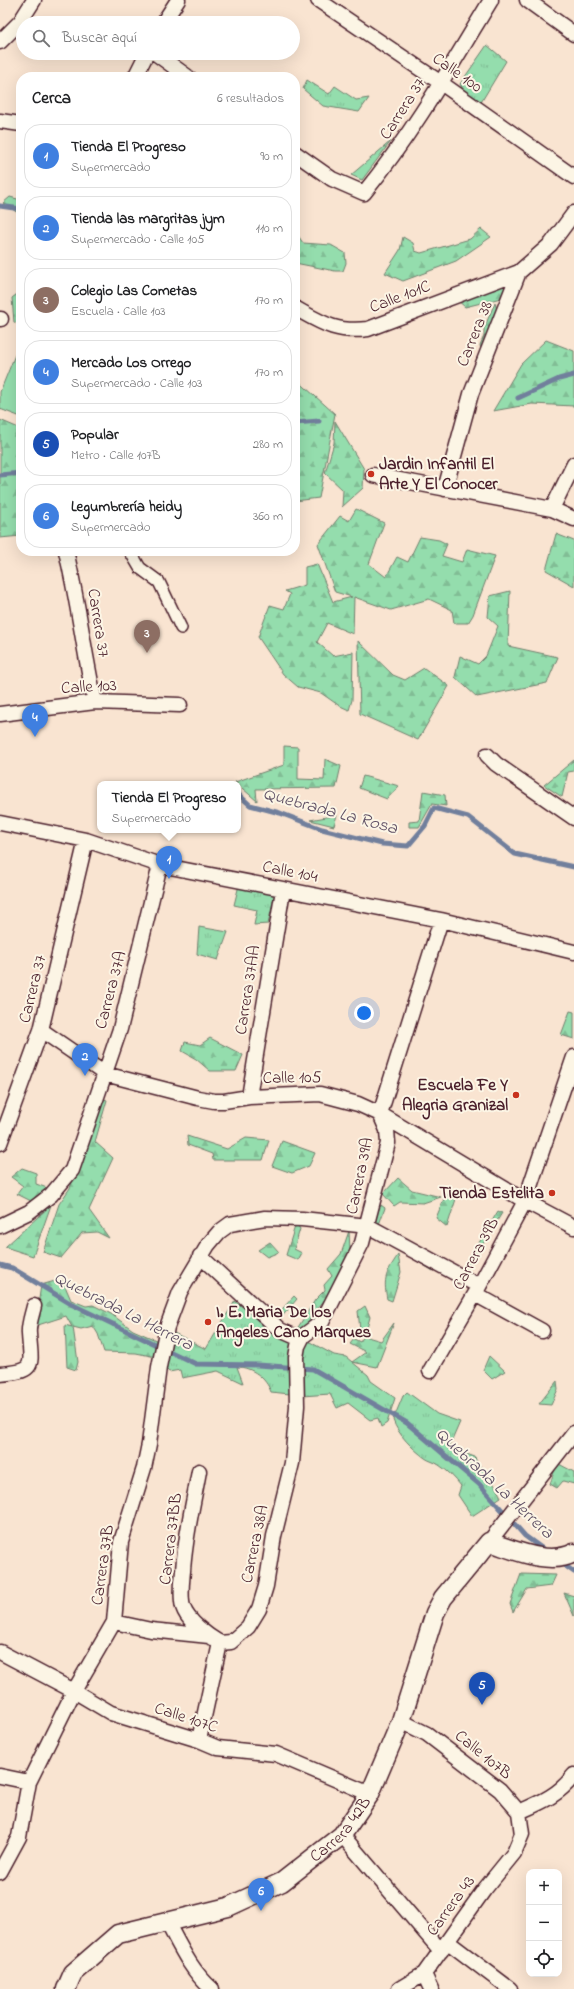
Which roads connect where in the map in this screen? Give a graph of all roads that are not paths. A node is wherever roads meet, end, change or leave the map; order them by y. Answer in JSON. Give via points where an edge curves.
{"nodes":[{"id":1,"x":34,"y":0,"type":"edge"},
{"id":2,"x":178,"y":0,"type":"edge"},
{"id":3,"x":318,"y":0,"type":"edge"},
{"id":4,"x":491,"y":0,"type":"edge"},
{"id":5,"x":527,"y":0,"type":"edge"},
{"id":6,"x":24,"y":16,"type":"edge"},
{"id":7,"x":168,"y":16,"type":"edge"},
{"id":8,"x":16,"y":26,"type":"edge"},
{"id":9,"x":574,"y":34,"type":"edge"},
{"id":10,"x":0,"y":42,"type":"edge"},
{"id":11,"x":144,"y":60,"type":"edge"},
{"id":12,"x":165,"y":60,"type":"edge"},
{"id":13,"x":138,"y":72,"type":"edge"},
{"id":14,"x":181,"y":72,"type":"edge"},
{"id":15,"x":441,"y":83,"type":"junction"},
{"id":16,"x":0,"y":121,"type":"edge"},
{"id":17,"x":16,"y":123,"type":"edge"},
{"id":18,"x":300,"y":157,"type":"edge"},
{"id":19,"x":574,"y":177,"type":"edge"},
{"id":20,"x":574,"y":213,"type":"edge"},
{"id":21,"x":519,"y":272,"type":"junction"},
{"id":22,"x":300,"y":311,"type":"edge"},
{"id":23,"x":574,"y":464,"type":"edge"},
{"id":24,"x":373,"y":475,"type":"dead end"},
{"id":25,"x":445,"y":488,"type":"junction"},
{"id":26,"x":552,"y":509,"type":"junction"},
{"id":27,"x":574,"y":519,"type":"edge"},
{"id":28,"x":67,"y":556,"type":"edge"},
{"id":29,"x":133,"y":556,"type":"edge"},
{"id":30,"x":181,"y":628,"type":"dead end"},
{"id":31,"x":95,"y":702,"type":"junction"},
{"id":32,"x":180,"y":705,"type":"dead end"},
{"id":33,"x":0,"y":714,"type":"edge"},
{"id":34,"x":487,"y":755,"type":"dead end"},
{"id":35,"x":574,"y":818,"type":"edge"},
{"id":36,"x":0,"y":823,"type":"edge"},
{"id":37,"x":86,"y":840,"type":"junction"},
{"id":38,"x":160,"y":865,"type":"junction"},
{"id":39,"x":283,"y":890,"type":"junction"},
{"id":40,"x":441,"y":920,"type":"junction"},
{"id":41,"x":574,"y":952,"type":"edge"},
{"id":42,"x":41,"y":1030,"type":"junction"},
{"id":43,"x":574,"y":1057,"type":"edge"},
{"id":44,"x":105,"y":1074,"type":"junction"},
{"id":45,"x":249,"y":1097,"type":"junction"},
{"id":46,"x":380,"y":1114,"type":"junction"},
{"id":47,"x":0,"y":1143,"type":"edge"},
{"id":48,"x":525,"y":1201,"type":"junction"},
{"id":49,"x":0,"y":1226,"type":"edge"},
{"id":50,"x":368,"y":1226,"type":"junction"},
{"id":51,"x":574,"y":1227,"type":"edge"},
{"id":52,"x":200,"y":1256,"type":"junction"},
{"id":53,"x":477,"y":1290,"type":"junction"},
{"id":54,"x":34,"y":1306,"type":"dead end"},
{"id":55,"x":542,"y":1331,"type":"dead end"},
{"id":56,"x":303,"y":1336,"type":"junction"},
{"id":57,"x":430,"y":1372,"type":"dead end"},
{"id":58,"x":0,"y":1374,"type":"edge"},
{"id":59,"x":574,"y":1433,"type":"edge"},
{"id":60,"x":199,"y":1471,"type":"dead end"},
{"id":61,"x":489,"y":1542,"type":"junction"},
{"id":62,"x":574,"y":1552,"type":"edge"},
{"id":63,"x":114,"y":1622,"type":"junction"},
{"id":64,"x":215,"y":1639,"type":"junction"},
{"id":65,"x":0,"y":1652,"type":"edge"},
{"id":66,"x":74,"y":1691,"type":"junction"},
{"id":67,"x":401,"y":1721,"type":"junction"},
{"id":68,"x":199,"y":1740,"type":"junction"},
{"id":69,"x":574,"y":1775,"type":"edge"},
{"id":70,"x":0,"y":1776,"type":"edge"},
{"id":71,"x":29,"y":1782,"type":"junction"},
{"id":72,"x":370,"y":1794,"type":"junction"},
{"id":73,"x":519,"y":1812,"type":"junction"},
{"id":74,"x":342,"y":1835,"type":"junction"},
{"id":75,"x":0,"y":1872,"type":"edge"},
{"id":76,"x":167,"y":1922,"type":"junction"},
{"id":77,"x":445,"y":1946,"type":"junction"},
{"id":78,"x":424,"y":1974,"type":"junction"},
{"id":79,"x":66,"y":1989,"type":"edge"},
{"id":80,"x":212,"y":1989,"type":"edge"},
{"id":81,"x":399,"y":1989,"type":"edge"},
{"id":82,"x":431,"y":1989,"type":"edge"},
{"id":83,"x":510,"y":1989,"type":"edge"}],
"edges":[{"from":1,"to":6,"type":"street"},
{"from":2,"to":7,"type":"street"},
{"from":3,"to":15,"type":"street","name":"Calle 100"},
{"from":4,"to":15,"type":"street","name":"Carrera 37"},
{"from":5,"to":9,"type":"street"},
{"from":8,"to":10,"type":"street"},
{"from":11,"to":13,"type":"street"},
{"from":12,"to":14,"type":"street"},
{"from":15,"to":18,"type":"street","name":"Carrera 37","via":[[389,163],[364,194],[332,179]]},
{"from":15,"to":19,"type":"street","name":"Calle 100"},
{"from":16,"to":17,"type":"street"},
{"from":20,"to":21,"type":"street","name":"Carrera 38","via":[[551,244]]},
{"from":21,"to":22,"type":"street","name":"Calle 101C","via":[[368,329],[351,331],[326,325]]},
{"from":21,"to":25,"type":"street","name":"Carrera 38","via":[[471,394]]},
{"from":23,"to":26,"type":"street"},
{"from":24,"to":25,"type":"street"},
{"from":25,"to":26,"type":"street"},
{"from":26,"to":27,"type":"street"},
{"from":28,"to":31,"type":"street","name":"Carrera 37"},
{"from":29,"to":30,"type":"street","via":[[140,568],[159,582]]},
{"from":31,"to":32,"type":"street","name":"Calle 103"},
{"from":31,"to":33,"type":"street","name":"Calle 103"},
{"from":34,"to":35,"type":"street","via":[[496,764]]},
{"from":36,"to":37,"type":"street","name":"Calle 104"},
{"from":37,"to":38,"type":"street","name":"Calle 104"},
{"from":37,"to":42,"type":"street","name":"Carrera 37"},
{"from":38,"to":39,"type":"street","name":"Calle 104"},
{"from":38,"to":44,"type":"street","name":"Carrera 37A","via":[[130,991]]},
{"from":39,"to":40,"type":"street","name":"Calle 104"},
{"from":39,"to":45,"type":"street","name":"Carrera 37AA"},
{"from":40,"to":41,"type":"street","name":"Calle 104"},
{"from":40,"to":46,"type":"street","name":"Carrera 39A"},
{"from":42,"to":44,"type":"street","name":"Calle 105"},
{"from":42,"to":47,"type":"street","name":"Carrera 37"},
{"from":43,"to":48,"type":"street","name":"Carrera 39B"},
{"from":44,"to":45,"type":"street","name":"Calle 105","via":[[214,1101]]},
{"from":44,"to":49,"type":"street","name":"Carrera 37A","via":[[72,1170],[51,1195],[29,1212]]},
{"from":45,"to":46,"type":"street","name":"Calle 105","via":[[320,1094],[358,1104]]},
{"from":46,"to":48,"type":"street","name":"Calle 105"},
{"from":46,"to":50,"type":"street","name":"Carrera 39A","via":[[387,1130],[388,1143],[373,1196]]},
{"from":48,"to":51,"type":"street","name":"Calle 105"},
{"from":48,"to":53,"type":"street","name":"Carrera 39B"},
{"from":50,"to":52,"type":"street","name":"Carrera 37B","via":[[265,1218],[230,1224],[219,1232]]},
{"from":50,"to":53,"type":"street"},
{"from":50,"to":56,"type":"street","name":"Carrera 39A","via":[[322,1322]]},
{"from":52,"to":56,"type":"street","via":[[280,1330],[296,1337]]},
{"from":52,"to":63,"type":"street","name":"Carrera 37B","via":[[180,1292],[165,1334],[144,1468],[121,1542]]},
{"from":53,"to":55,"type":"street"},
{"from":53,"to":57,"type":"street","name":"Carrera 39B"},
{"from":54,"to":58,"type":"street","via":[[28,1332],[31,1358],[29,1366],[22,1371]]},
{"from":56,"to":64,"type":"street","name":"Carrera 38A","via":[[299,1341],[296,1357],[297,1406],[292,1463],[274,1536],[266,1586],[259,1609],[248,1627],[231,1642]]},
{"from":59,"to":61,"type":"street","name":"Carrera 42B"},
{"from":60,"to":64,"type":"street","name":"Carrera 37BB","via":[[189,1516],[182,1585],[184,1608],[196,1625]]},
{"from":61,"to":62,"type":"street","via":[[543,1557],[560,1558]]},
{"from":61,"to":67,"type":"street","name":"Carrera 42B","via":[[443,1598],[435,1613]]},
{"from":63,"to":64,"type":"street"},
{"from":63,"to":66,"type":"street","name":"Carrera 37B"},
{"from":64,"to":68,"type":"street"},
{"from":65,"to":66,"type":"street","name":"Calle 107C"},
{"from":66,"to":68,"type":"street","name":"Calle 107C","via":[[111,1713]]},
{"from":66,"to":71,"type":"street","name":"Carrera 37B"},
{"from":67,"to":72,"type":"street","name":"Carrera 42B"},
{"from":67,"to":73,"type":"street","name":"Calle 107B","via":[[427,1734],[500,1790]]},
{"from":68,"to":72,"type":"street","name":"Calle 107C","via":[[218,1748],[276,1754]]},
{"from":69,"to":73,"type":"street","via":[[565,1788]]},
{"from":70,"to":71,"type":"street"},
{"from":71,"to":75,"type":"street","name":"Carrera 37B","via":[[19,1837]]},
{"from":72,"to":74,"type":"street","name":"Carrera 42B"},
{"from":73,"to":77,"type":"street","name":"Carrera 43","via":[[522,1834],[514,1853],[484,1890]]},
{"from":74,"to":76,"type":"street","name":"Carrera 42B","via":[[282,1882],[228,1907]]},
{"from":74,"to":77,"type":"street"},
{"from":76,"to":79,"type":"street","name":"Carrera 42B","via":[[118,1934],[73,1973]]},
{"from":76,"to":80,"type":"street","via":[[186,1959]]},
{"from":77,"to":78,"type":"street","name":"Carrera 43"},
{"from":77,"to":83,"type":"street"},
{"from":78,"to":81,"type":"street","name":"Carrera 43"},
{"from":78,"to":82,"type":"street"}]}
